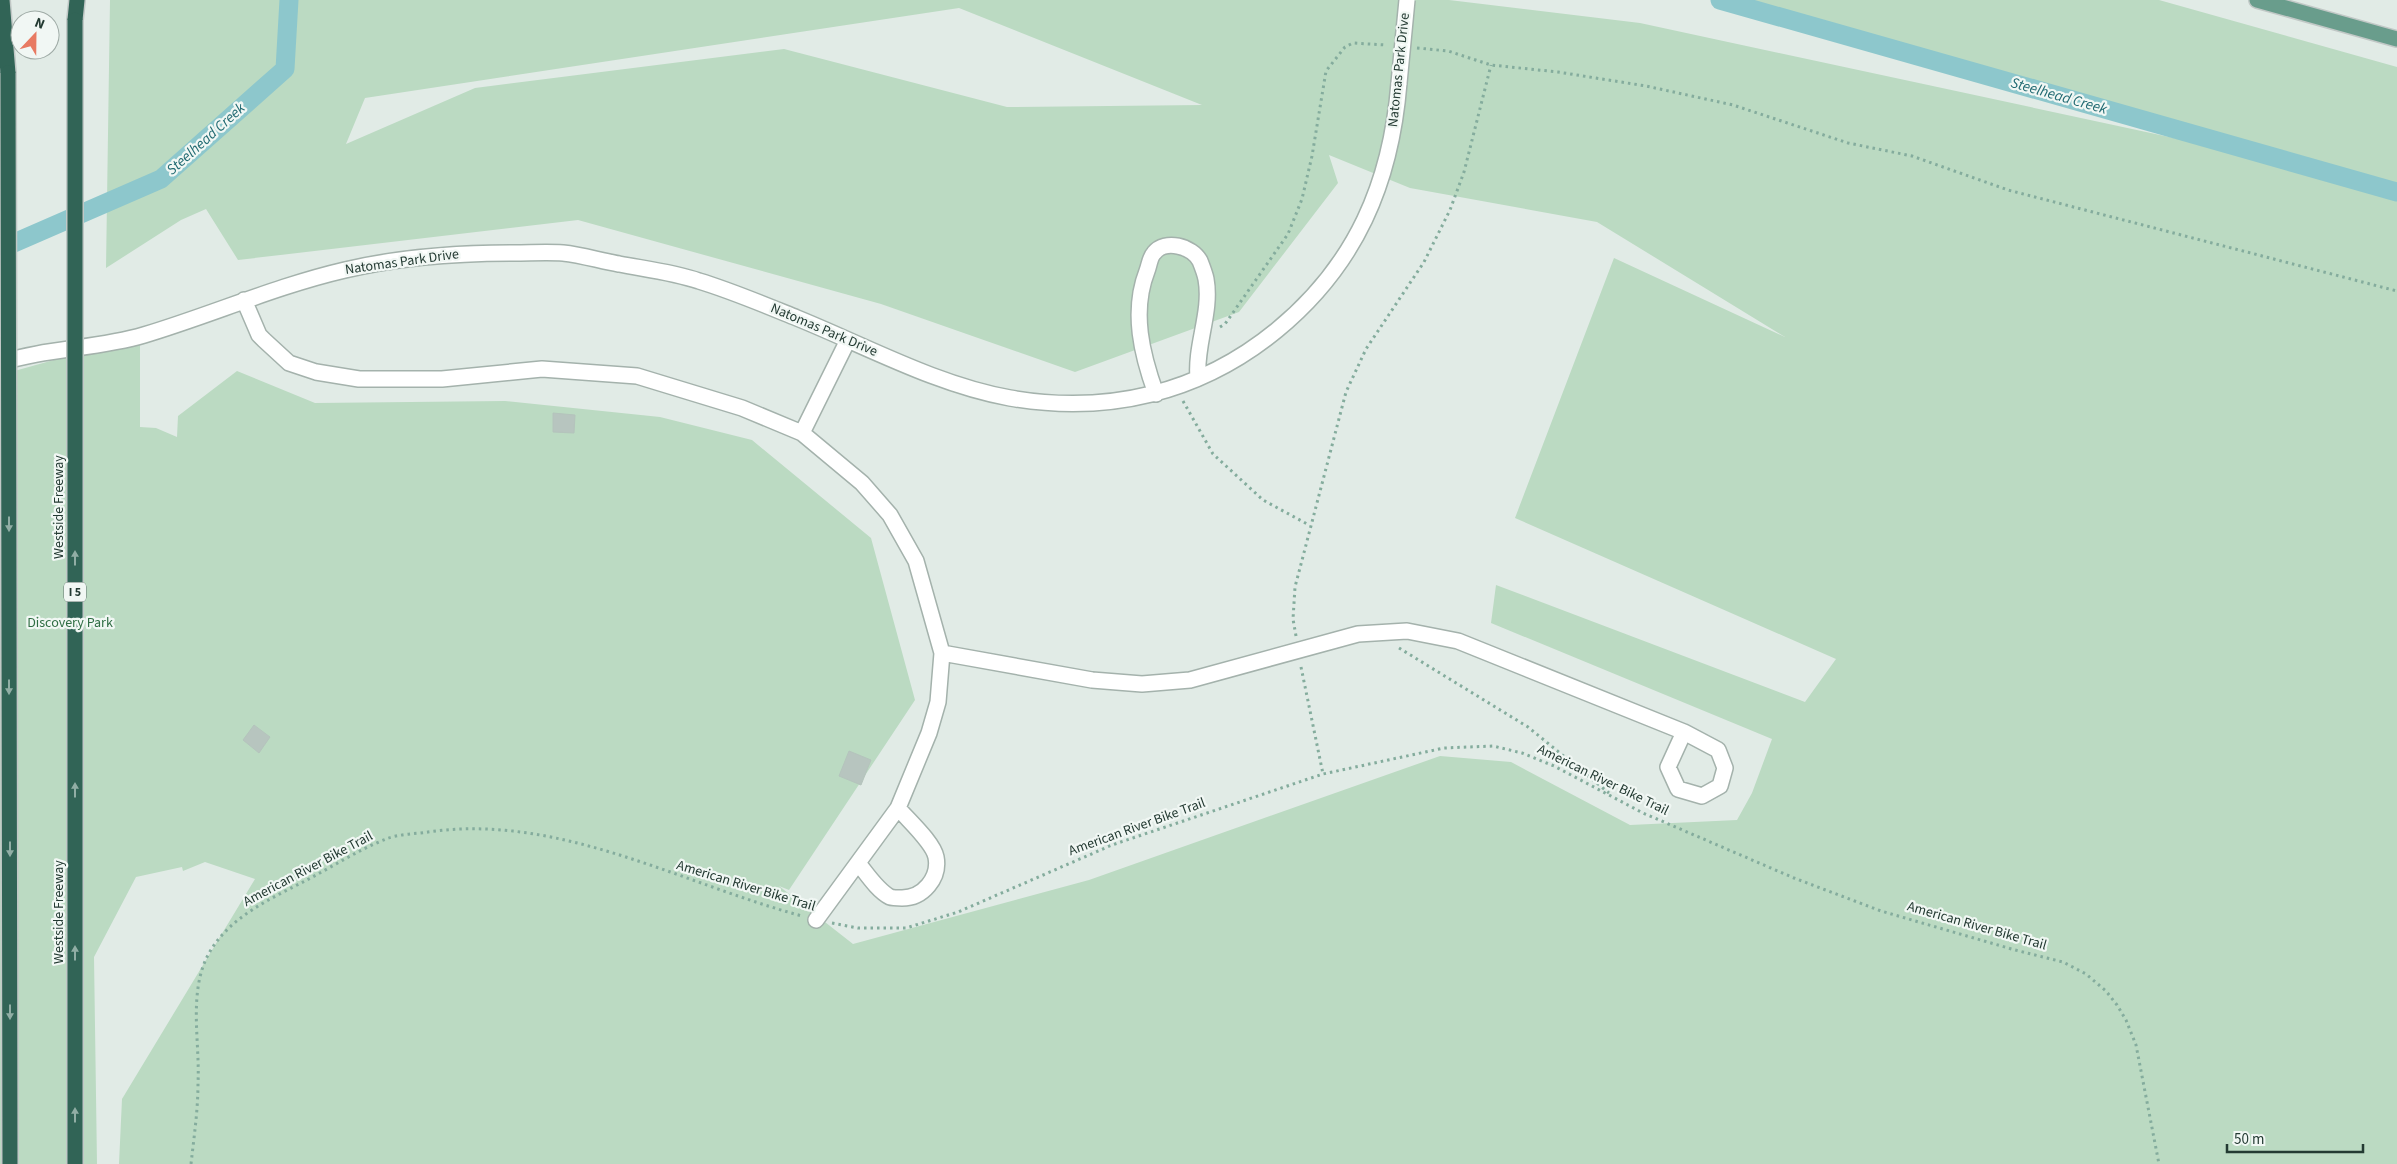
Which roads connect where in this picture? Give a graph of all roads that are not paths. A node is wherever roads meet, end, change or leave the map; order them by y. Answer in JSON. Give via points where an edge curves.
{"nodes":[{"id":1,"x":2,"y":0,"type":"edge"},
{"id":2,"x":8,"y":0,"type":"edge"},
{"id":3,"x":76,"y":0,"type":"edge"},
{"id":4,"x":1407,"y":0,"type":"edge"},
{"id":5,"x":2256,"y":0,"type":"edge"},
{"id":6,"x":2397,"y":39,"type":"edge"},
{"id":7,"x":8,"y":73,"type":"junction"},
{"id":8,"x":244,"y":300,"type":"junction"},
{"id":9,"x":848,"y":340,"type":"junction"},
{"id":10,"x":0,"y":363,"type":"edge"},
{"id":11,"x":1198,"y":378,"type":"junction"},
{"id":12,"x":1156,"y":394,"type":"junction"},
{"id":13,"x":802,"y":433,"type":"junction"},
{"id":14,"x":942,"y":653,"type":"junction"},
{"id":15,"x":1684,"y":732,"type":"dead end"},
{"id":16,"x":898,"y":808,"type":"junction"},
{"id":17,"x":858,"y":863,"type":"junction"},
{"id":18,"x":816,"y":920,"type":"road end"},
{"id":19,"x":10,"y":1164,"type":"edge"},
{"id":20,"x":75,"y":1164,"type":"edge"}],
"edges":[{"from":1,"to":7,"type":"highway"},
{"from":2,"to":7,"type":"highway"},
{"from":20,"to":3,"type":"highway","name":"Westside Freeway","number":"I 5","one_way":true,"bridge":true},
{"from":4,"to":11,"type":"street","name":"Natomas Park Drive","bridge":true,"via":[[1396,118],[1373,203],[1355,241],[1331,277],[1298,313],[1256,348]]},
{"from":5,"to":6,"type":"main road"},
{"from":7,"to":19,"type":"highway","one_way":true,"bridge":true},
{"from":8,"to":9,"type":"street","name":"Natomas Park Drive","via":[[346,269],[454,253],[563,253],[695,279]]},
{"from":8,"to":10,"type":"street","name":"Natomas Park Drive","via":[[140,336]]},
{"from":8,"to":13,"type":"street","via":[[264,340],[289,363],[316,372],[378,379],[442,379],[542,369],[637,376],[742,408]]},
{"from":9,"to":12,"type":"street","name":"Natomas Park Drive","via":[[907,365],[1008,397],[1053,403],[1106,403]]},
{"from":9,"to":13,"type":"street"},
{"from":11,"to":12,"type":"street","name":"Natomas Park Drive"},
{"from":11,"to":12,"type":"street","via":[[1206,280],[1199,259],[1182,247],[1167,245],[1154,253],[1144,280],[1138,315],[1144,360]]},
{"from":13,"to":14,"type":"street","via":[[862,483],[890,515],[916,561]]},
{"from":14,"to":15,"type":"street","via":[[1092,680],[1142,684],[1190,680],[1358,634],[1407,631],[1458,641]]},
{"from":14,"to":16,"type":"street","via":[[938,702],[929,733]]},
{"from":16,"to":17,"type":"street"},
{"from":16,"to":17,"type":"street","via":[[930,844],[936,857],[935,874],[925,891],[909,898],[891,898]]},
{"from":17,"to":18,"type":"street"}]}
